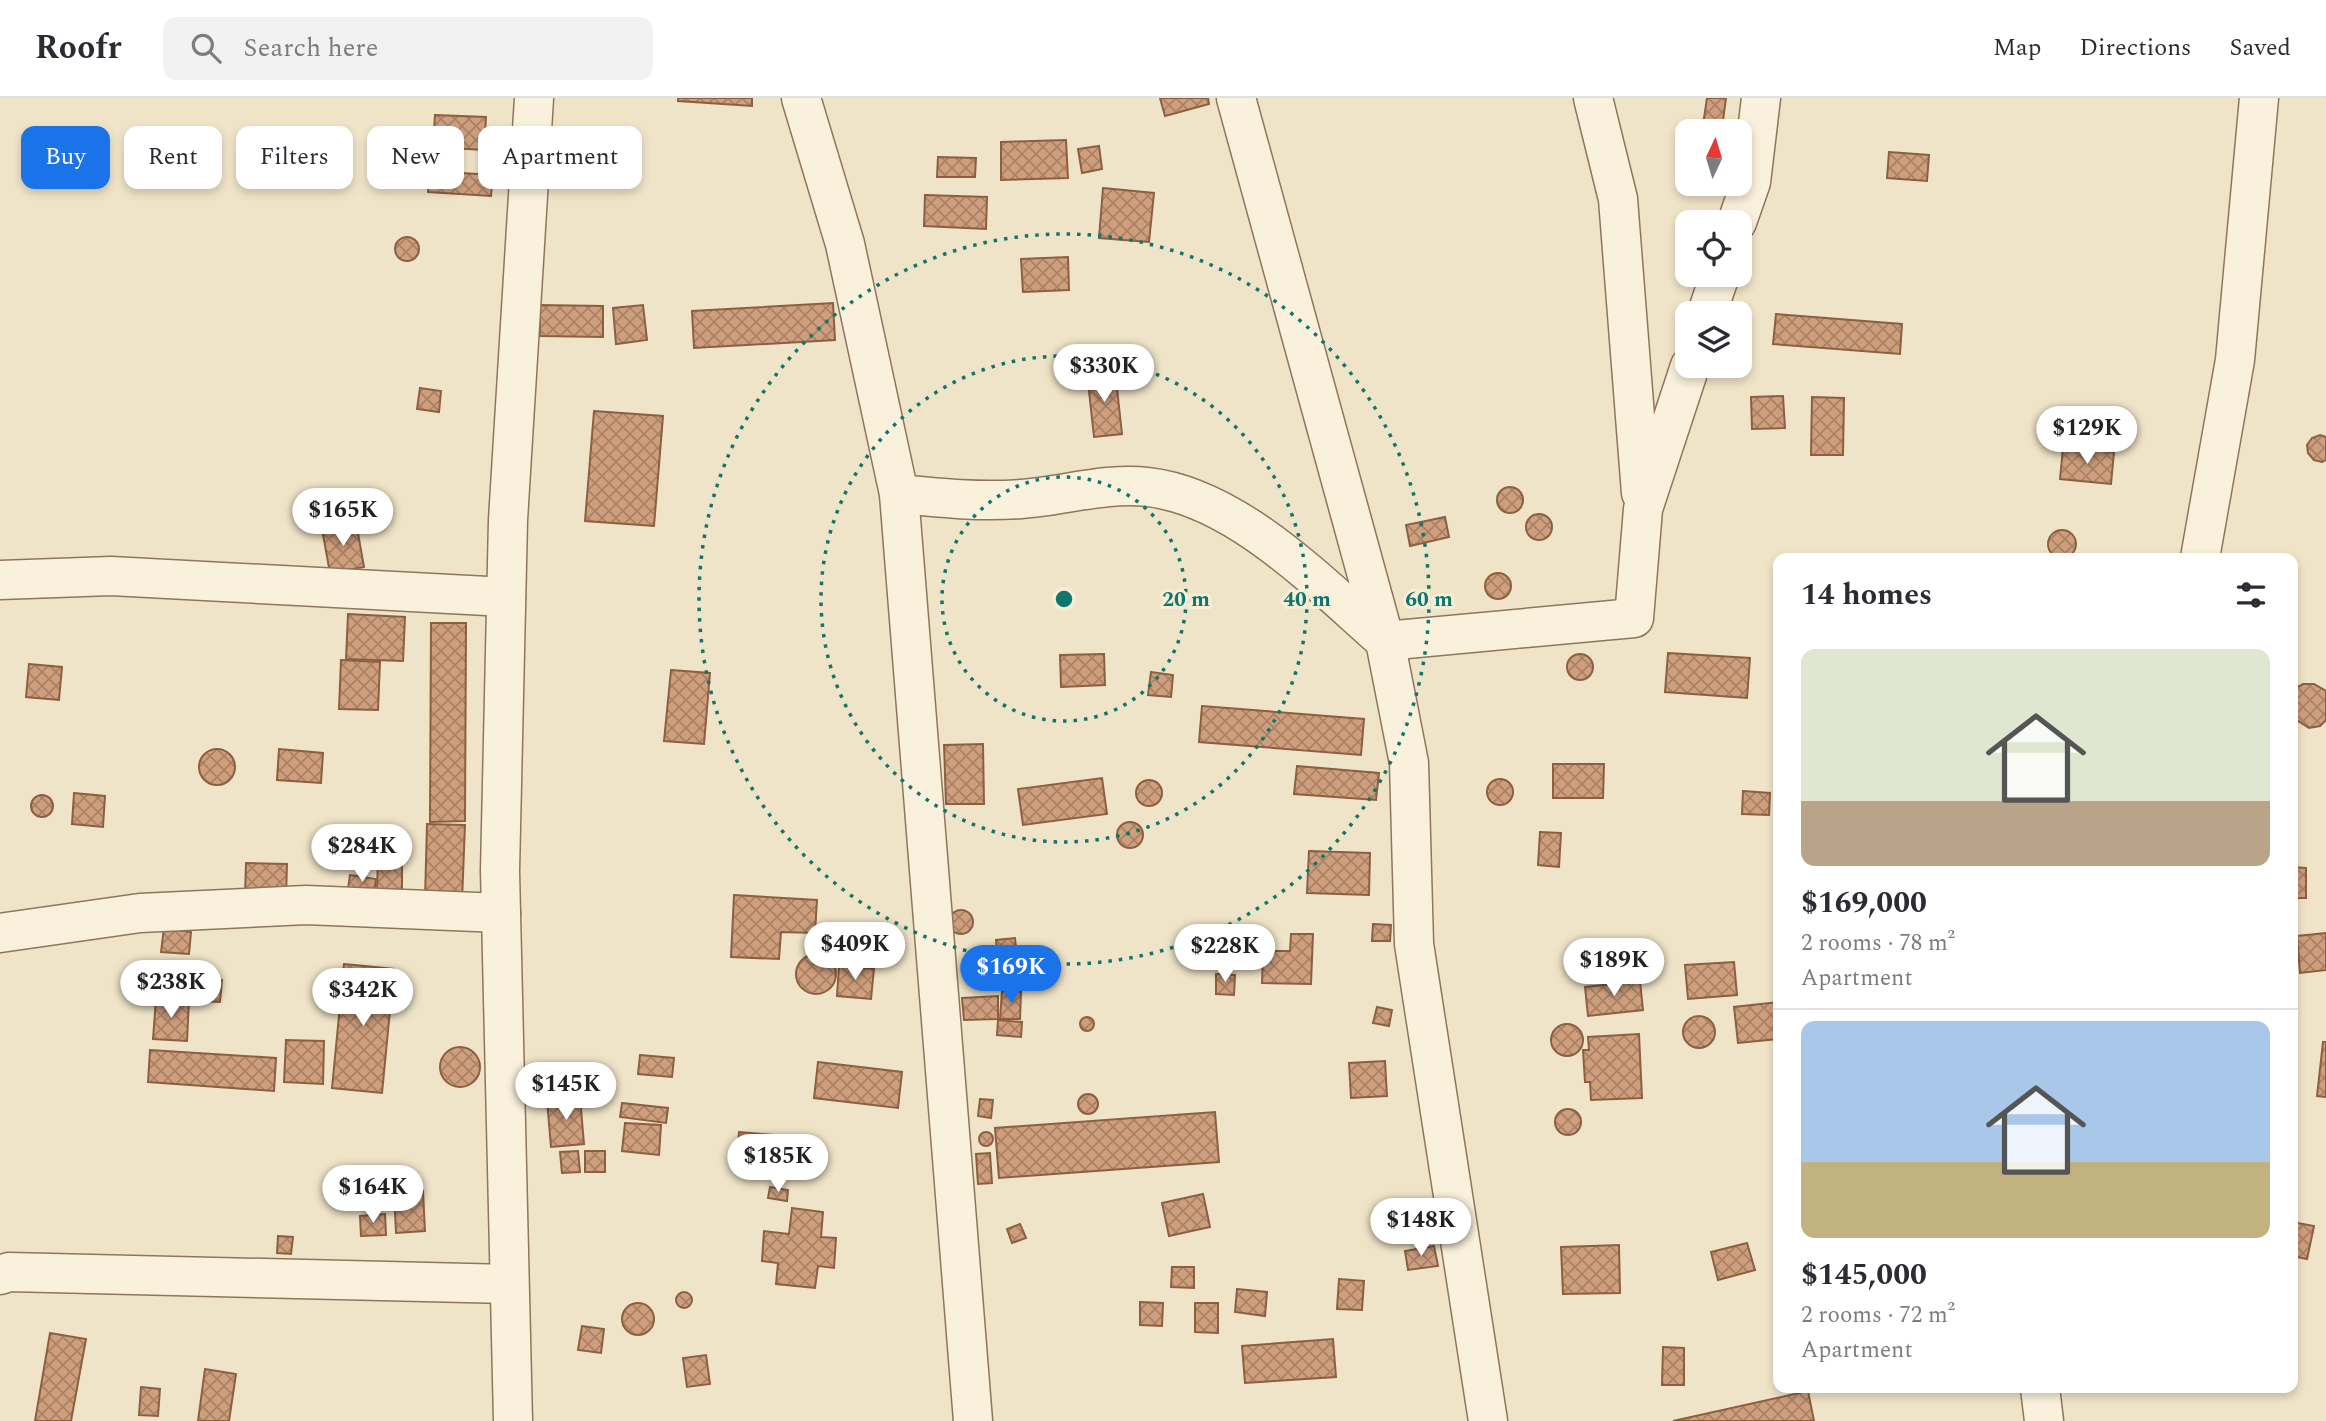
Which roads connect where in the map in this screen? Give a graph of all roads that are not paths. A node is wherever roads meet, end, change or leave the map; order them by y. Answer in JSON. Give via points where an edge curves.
{"nodes":[{"id":1,"x":534,"y":98,"type":"edge"},
{"id":2,"x":801,"y":98,"type":"edge"},
{"id":3,"x":1236,"y":98,"type":"edge"},
{"id":4,"x":1593,"y":98,"type":"edge"},
{"id":5,"x":1761,"y":98,"type":"edge"},
{"id":6,"x":2259,"y":98,"type":"edge"},
{"id":7,"x":1742,"y":210,"type":"edge"},
{"id":8,"x":1686,"y":378,"type":"edge"},
{"id":9,"x":899,"y":494,"type":"junction"},
{"id":10,"x":1643,"y":509,"type":"junction"},
{"id":11,"x":2201,"y":553,"type":"edge"},
{"id":12,"x":0,"y":580,"type":"edge"},
{"id":13,"x":506,"y":597,"type":"junction"},
{"id":14,"x":1385,"y":641,"type":"junction"},
{"id":15,"x":501,"y":913,"type":"junction"},
{"id":16,"x":0,"y":933,"type":"edge"},
{"id":17,"x":0,"y":1275,"type":"edge"},
{"id":18,"x":509,"y":1284,"type":"junction"},
{"id":19,"x":2041,"y":1393,"type":"edge"},
{"id":20,"x":513,"y":1421,"type":"edge"},
{"id":21,"x":973,"y":1421,"type":"edge"},
{"id":22,"x":1488,"y":1421,"type":"edge"},
{"id":23,"x":2044,"y":1421,"type":"edge"}],
"edges":[{"from":1,"to":13,"type":"street"},
{"from":2,"to":9,"type":"street","via":[[845,244]]},
{"from":3,"to":14,"type":"street"},
{"from":4,"to":10,"type":"street","via":[[1618,199]]},
{"from":5,"to":7,"type":"street","via":[[1751,182]]},
{"from":6,"to":11,"type":"street","via":[[2235,360]]},
{"from":8,"to":10,"type":"street"},
{"from":9,"to":14,"type":"street","via":[[967,500],[1145,486],[1175,491],[1229,515],[1280,550]]},
{"from":9,"to":21,"type":"street"},
{"from":10,"to":14,"type":"street","via":[[1634,618]]},
{"from":12,"to":13,"type":"street","via":[[111,576]]},
{"from":13,"to":15,"type":"street"},
{"from":14,"to":22,"type":"street","via":[[1409,763],[1414,944]]},
{"from":15,"to":16,"type":"street","via":[[306,905],[140,913]]},
{"from":15,"to":18,"type":"street"},
{"from":17,"to":18,"type":"street"},
{"from":18,"to":20,"type":"street"},
{"from":19,"to":23,"type":"street"}]}
